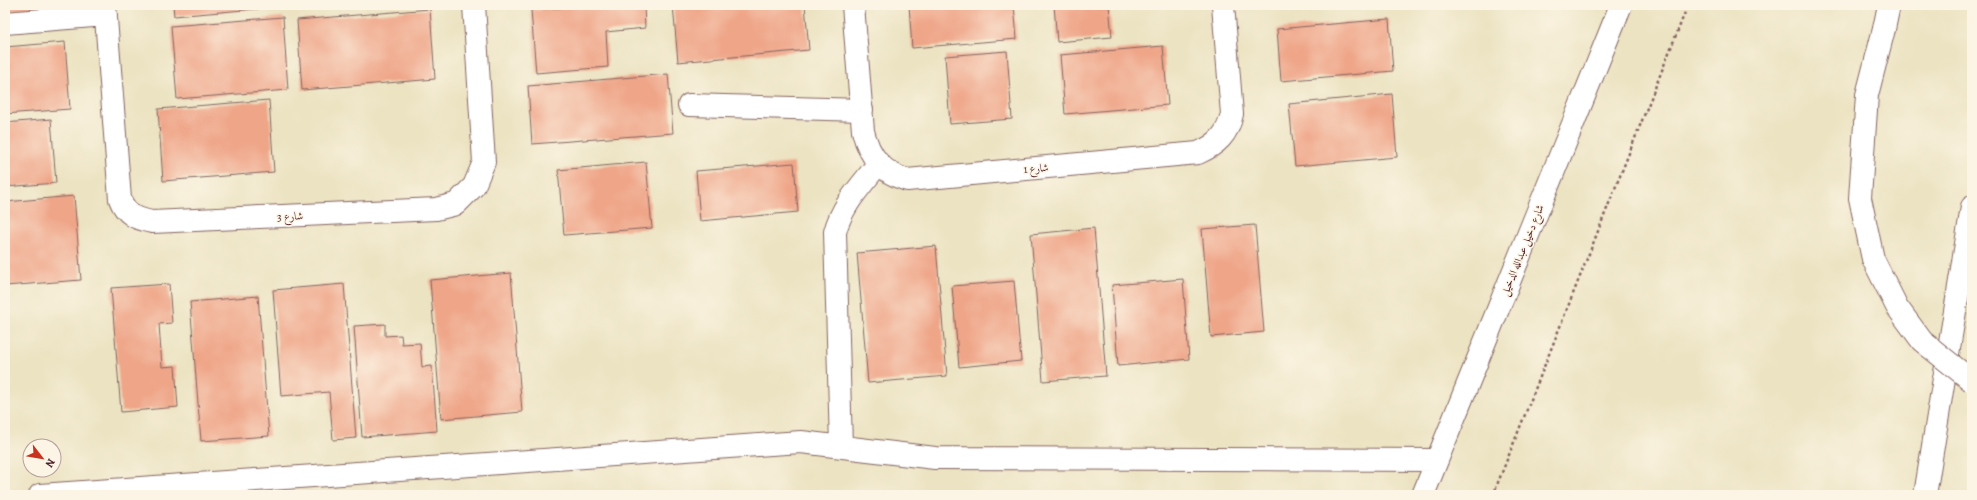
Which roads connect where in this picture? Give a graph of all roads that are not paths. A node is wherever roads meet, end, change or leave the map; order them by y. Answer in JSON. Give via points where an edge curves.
{"nodes":[{"id":1,"x":474,"y":5,"type":"edge"},
{"id":2,"x":853,"y":5,"type":"edge"},
{"id":3,"x":1223,"y":5,"type":"edge"},
{"id":4,"x":1621,"y":5,"type":"edge"},
{"id":5,"x":1889,"y":5,"type":"edge"},
{"id":6,"x":106,"y":10,"type":"edge"},
{"id":7,"x":5,"y":23,"type":"edge"},
{"id":8,"x":689,"y":105,"type":"dead end"},
{"id":9,"x":862,"y":110,"type":"junction"},
{"id":10,"x":878,"y":164,"type":"junction"},
{"id":11,"x":1972,"y":207,"type":"edge"},
{"id":12,"x":1972,"y":381,"type":"edge"},
{"id":13,"x":841,"y":446,"type":"junction"},
{"id":14,"x":1437,"y":460,"type":"junction"},
{"id":15,"x":40,"y":495,"type":"edge"},
{"id":16,"x":1423,"y":495,"type":"edge"},
{"id":17,"x":1925,"y":495,"type":"edge"}],
"edges":[{"from":1,"to":6,"type":"main road","name":"شارع 3","via":[[484,162],[474,186],[456,204],[436,209],[152,222],[139,220],[124,210],[120,199]]},
{"from":2,"to":9,"type":"main road","name":"شارع 1"},
{"from":3,"to":10,"type":"main road","name":"شارع 1","via":[[1232,114],[1225,134],[1209,148],[1198,153],[907,180],[897,177]]},
{"from":4,"to":14,"type":"main road","name":"شارع دخيل عبدالله الدخيل"},
{"from":5,"to":12,"type":"main road","bridge":true,"via":[[1867,95],[1860,198],[1873,260],[1896,307],[1922,341]]},
{"from":6,"to":7,"type":"main road"},
{"from":8,"to":9,"type":"main road"},
{"from":9,"to":10,"type":"main road","name":"شارع 1","via":[[866,143]]},
{"from":10,"to":13,"type":"main road","via":[[839,216],[835,232]]},
{"from":11,"to":17,"type":"main road"},
{"from":13,"to":14,"type":"main road","via":[[936,458]]},
{"from":13,"to":15,"type":"main road","via":[[801,442]]},
{"from":14,"to":16,"type":"main road","name":"شارع دخيل عبدالله الدخيل"}]}
